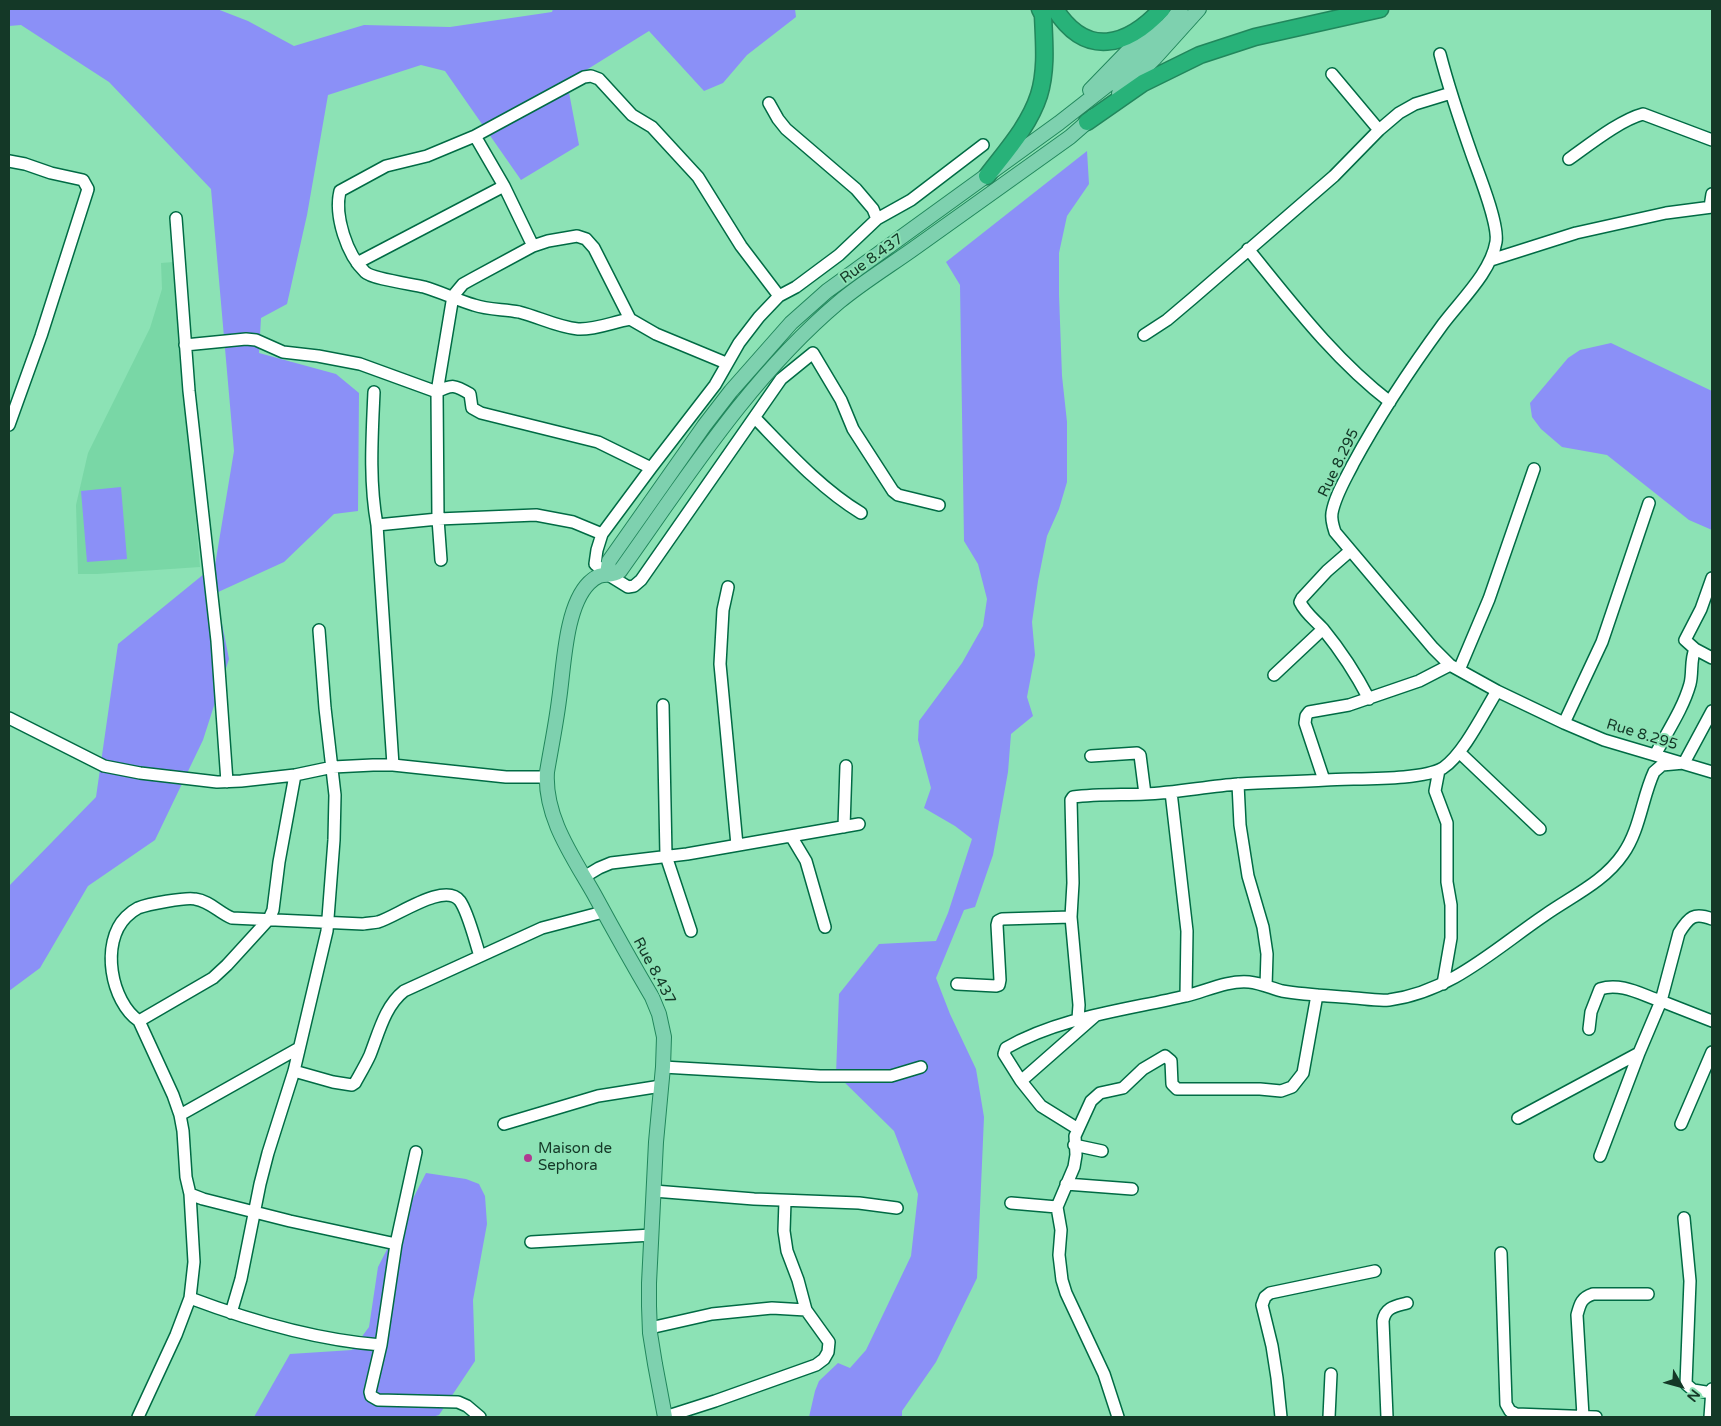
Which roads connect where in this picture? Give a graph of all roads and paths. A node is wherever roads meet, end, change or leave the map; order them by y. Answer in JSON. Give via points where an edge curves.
{"nodes":[{"id":1,"x":1040,"y":9,"type":"edge"},
{"id":2,"x":1054,"y":9,"type":"edge"},
{"id":3,"x":1162,"y":9,"type":"edge"},
{"id":4,"x":1167,"y":9,"type":"edge"},
{"id":5,"x":1380,"y":9,"type":"edge"},
{"id":6,"x":1193,"y":11,"type":"edge"},
{"id":7,"x":1440,"y":54,"type":"dead end"},
{"id":8,"x":1332,"y":74,"type":"dead end"},
{"id":9,"x":1451,"y":93,"type":"junction"},
{"id":10,"x":769,"y":103,"type":"dead end"},
{"id":11,"x":1087,"y":122,"type":"junction"},
{"id":12,"x":1059,"y":123,"type":"junction"},
{"id":13,"x":1379,"y":130,"type":"junction"},
{"id":14,"x":475,"y":136,"type":"junction"},
{"id":15,"x":1712,"y":140,"type":"edge"},
{"id":16,"x":984,"y":145,"type":"dead end"},
{"id":17,"x":1569,"y":159,"type":"dead end"},
{"id":18,"x":9,"y":162,"type":"edge"},
{"id":19,"x":987,"y":176,"type":"junction"},
{"id":20,"x":504,"y":186,"type":"junction"},
{"id":21,"x":1712,"y":194,"type":"edge"},
{"id":22,"x":1711,"y":207,"type":"edge"},
{"id":23,"x":176,"y":218,"type":"dead end"},
{"id":24,"x":877,"y":219,"type":"junction"},
{"id":25,"x":533,"y":246,"type":"junction"},
{"id":26,"x":1248,"y":249,"type":"junction"},
{"id":27,"x":1491,"y":260,"type":"junction"},
{"id":28,"x":357,"y":263,"type":"junction"},
{"id":29,"x":453,"y":296,"type":"junction"},
{"id":30,"x":779,"y":296,"type":"junction"},
{"id":31,"x":630,"y":319,"type":"junction"},
{"id":32,"x":1144,"y":335,"type":"dead end"},
{"id":33,"x":185,"y":345,"type":"junction"},
{"id":34,"x":726,"y":363,"type":"junction"},
{"id":35,"x":374,"y":392,"type":"dead end"},
{"id":36,"x":437,"y":392,"type":"junction"},
{"id":37,"x":1390,"y":402,"type":"junction"},
{"id":38,"x":755,"y":418,"type":"junction"},
{"id":39,"x":9,"y":425,"type":"edge"},
{"id":40,"x":651,"y":468,"type":"junction"},
{"id":41,"x":1534,"y":469,"type":"dead end"},
{"id":42,"x":1650,"y":503,"type":"dead end"},
{"id":43,"x":939,"y":505,"type":"dead end"},
{"id":44,"x":861,"y":513,"type":"dead end"},
{"id":45,"x":438,"y":519,"type":"junction"},
{"id":46,"x":377,"y":525,"type":"junction"},
{"id":47,"x":602,"y":534,"type":"junction"},
{"id":48,"x":1350,"y":551,"type":"junction"},
{"id":49,"x":441,"y":560,"type":"dead end"},
{"id":50,"x":607,"y":574,"type":"junction"},
{"id":51,"x":1712,"y":578,"type":"edge"},
{"id":52,"x":728,"y":587,"type":"dead end"},
{"id":53,"x":1323,"y":629,"type":"junction"},
{"id":54,"x":319,"y":630,"type":"dead end"},
{"id":55,"x":1695,"y":649,"type":"junction"},
{"id":56,"x":1712,"y":658,"type":"edge"},
{"id":57,"x":1454,"y":668,"type":"junction"},
{"id":58,"x":1274,"y":675,"type":"dead end"},
{"id":59,"x":1497,"y":691,"type":"junction"},
{"id":60,"x":1369,"y":699,"type":"junction"},
{"id":61,"x":663,"y":705,"type":"dead end"},
{"id":62,"x":1712,"y":712,"type":"edge"},
{"id":63,"x":9,"y":718,"type":"edge"},
{"id":64,"x":1564,"y":723,"type":"junction"},
{"id":65,"x":1459,"y":752,"type":"junction"},
{"id":66,"x":1655,"y":755,"type":"junction"},
{"id":67,"x":1091,"y":756,"type":"dead end"},
{"id":68,"x":1684,"y":763,"type":"junction"},
{"id":69,"x":393,"y":765,"type":"junction"},
{"id":70,"x":846,"y":766,"type":"dead end"},
{"id":71,"x":333,"y":767,"type":"junction"},
{"id":72,"x":1439,"y":770,"type":"junction"},
{"id":73,"x":1712,"y":772,"type":"edge"},
{"id":74,"x":295,"y":775,"type":"junction"},
{"id":75,"x":546,"y":778,"type":"junction"},
{"id":76,"x":1324,"y":780,"type":"junction"},
{"id":77,"x":227,"y":782,"type":"junction"},
{"id":78,"x":1238,"y":784,"type":"junction"},
{"id":79,"x":1171,"y":792,"type":"junction"},
{"id":80,"x":1145,"y":794,"type":"junction"},
{"id":81,"x":859,"y":824,"type":"dead end"},
{"id":82,"x":844,"y":827,"type":"junction"},
{"id":83,"x":1540,"y":829,"type":"dead end"},
{"id":84,"x":791,"y":836,"type":"junction"},
{"id":85,"x":737,"y":845,"type":"junction"},
{"id":86,"x":666,"y":856,"type":"junction"},
{"id":87,"x":584,"y":877,"type":"junction"},
{"id":88,"x":603,"y":912,"type":"junction"},
{"id":89,"x":1071,"y":917,"type":"junction"},
{"id":90,"x":269,"y":919,"type":"junction"},
{"id":91,"x":1712,"y":919,"type":"edge"},
{"id":92,"x":327,"y":922,"type":"junction"},
{"id":93,"x":826,"y":927,"type":"dead end"},
{"id":94,"x":691,"y":932,"type":"dead end"},
{"id":95,"x":480,"y":956,"type":"junction"},
{"id":96,"x":956,"y":984,"type":"dead end"},
{"id":97,"x":1443,"y":984,"type":"junction"},
{"id":98,"x":1266,"y":986,"type":"junction"},
{"id":99,"x":1317,"y":995,"type":"junction"},
{"id":100,"x":1186,"y":996,"type":"junction"},
{"id":101,"x":1661,"y":1001,"type":"junction"},
{"id":102,"x":1096,"y":1015,"type":"junction"},
{"id":103,"x":1078,"y":1019,"type":"junction"},
{"id":104,"x":139,"y":1021,"type":"junction"},
{"id":105,"x":1712,"y":1021,"type":"edge"},
{"id":106,"x":1589,"y":1029,"type":"dead end"},
{"id":107,"x":299,"y":1048,"type":"junction"},
{"id":108,"x":1712,"y":1052,"type":"edge"},
{"id":109,"x":1638,"y":1053,"type":"junction"},
{"id":110,"x":663,"y":1067,"type":"junction"},
{"id":111,"x":921,"y":1067,"type":"dead end"},
{"id":112,"x":294,"y":1071,"type":"junction"},
{"id":113,"x":1021,"y":1081,"type":"junction"},
{"id":114,"x":661,"y":1086,"type":"junction"},
{"id":115,"x":180,"y":1115,"type":"junction"},
{"id":116,"x":1518,"y":1118,"type":"dead end"},
{"id":117,"x":504,"y":1124,"type":"dead end"},
{"id":118,"x":1681,"y":1124,"type":"dead end"},
{"id":119,"x":1078,"y":1129,"type":"junction"},
{"id":120,"x":1074,"y":1145,"type":"junction"},
{"id":121,"x":1102,"y":1151,"type":"dead end"},
{"id":122,"x":416,"y":1152,"type":"dead end"},
{"id":123,"x":1600,"y":1156,"type":"dead end"},
{"id":124,"x":1066,"y":1184,"type":"junction"},
{"id":125,"x":1132,"y":1189,"type":"dead end"},
{"id":126,"x":654,"y":1191,"type":"junction"},
{"id":127,"x":190,"y":1194,"type":"junction"},
{"id":128,"x":785,"y":1201,"type":"junction"},
{"id":129,"x":1011,"y":1204,"type":"dead end"},
{"id":130,"x":1057,"y":1207,"type":"junction"},
{"id":131,"x":897,"y":1208,"type":"dead end"},
{"id":132,"x":255,"y":1212,"type":"junction"},
{"id":133,"x":1684,"y":1218,"type":"dead end"},
{"id":134,"x":652,"y":1236,"type":"junction"},
{"id":135,"x":531,"y":1242,"type":"dead end"},
{"id":136,"x":396,"y":1244,"type":"junction"},
{"id":137,"x":1501,"y":1253,"type":"dead end"},
{"id":138,"x":1375,"y":1271,"type":"dead end"},
{"id":139,"x":1648,"y":1294,"type":"dead end"},
{"id":140,"x":190,"y":1298,"type":"junction"},
{"id":141,"x":1408,"y":1303,"type":"dead end"},
{"id":142,"x":806,"y":1310,"type":"junction"},
{"id":143,"x":231,"y":1313,"type":"junction"},
{"id":144,"x":650,"y":1328,"type":"junction"},
{"id":145,"x":381,"y":1345,"type":"junction"},
{"id":146,"x":1331,"y":1374,"type":"dead end"},
{"id":147,"x":1712,"y":1391,"type":"edge"},
{"id":148,"x":1583,"y":1416,"type":"edge"},
{"id":149,"x":138,"y":1417,"type":"edge"},
{"id":150,"x":480,"y":1417,"type":"edge"},
{"id":151,"x":665,"y":1417,"type":"edge"},
{"id":152,"x":1118,"y":1417,"type":"edge"},
{"id":153,"x":1281,"y":1417,"type":"edge"},
{"id":154,"x":1329,"y":1417,"type":"edge"},
{"id":155,"x":1387,"y":1417,"type":"edge"},
{"id":156,"x":1596,"y":1417,"type":"edge"},
{"id":157,"x":1710,"y":1417,"type":"edge"}],
"edges":[{"from":1,"to":19,"type":"highway","via":[[1045,58],[1039,95],[1022,130]]},
{"from":2,"to":3,"type":"highway","via":[[1071,29],[1086,38],[1106,42],[1124,39],[1138,31]]},
{"from":4,"to":12,"type":"main road"},
{"from":5,"to":11,"type":"highway","via":[[1255,37],[1200,55],[1144,82]]},
{"from":6,"to":11,"type":"main road","name":"Rue 8.437","via":[[1148,66]]},
{"from":6,"to":12,"type":"main road","name":"Rue 8.437"},
{"from":7,"to":9,"type":"street","name":"Rue 8.295"},
{"from":8,"to":13,"type":"street"},
{"from":9,"to":13,"type":"street","via":[[1415,104]]},
{"from":9,"to":27,"type":"street","name":"Rue 8.295","via":[[1496,232]]},
{"from":10,"to":24,"type":"street","via":[[786,129],[856,189]]},
{"from":11,"to":50,"type":"main road","name":"Rue 8.437","via":[[840,302],[751,392],[620,571]]},
{"from":12,"to":19,"type":"main road","name":"Rue 8.437"},
{"from":13,"to":26,"type":"street","via":[[1334,176]]},
{"from":14,"to":20,"type":"street"},
{"from":14,"to":28,"type":"street","via":[[427,156],[386,166],[340,192],[337,201],[345,242]]},
{"from":14,"to":30,"type":"street","via":[[584,76],[599,79],[632,115],[652,127],[698,176],[741,246]]},
{"from":15,"to":17,"type":"street","via":[[1643,114]]},
{"from":16,"to":24,"type":"street","via":[[911,200]]},
{"from":18,"to":39,"type":"street","via":[[83,180],[88,190]]},
{"from":19,"to":50,"type":"main road","name":"Rue 8.437","via":[[828,291],[791,323],[704,426],[609,561]]},
{"from":20,"to":25,"type":"street"},
{"from":20,"to":28,"type":"street"},
{"from":21,"to":22,"type":"street"},
{"from":22,"to":27,"type":"street","via":[[1666,213],[1576,233]]},
{"from":23,"to":33,"type":"street"},
{"from":24,"to":30,"type":"street","via":[[839,255]]},
{"from":25,"to":29,"type":"street","via":[[463,284]]},
{"from":25,"to":31,"type":"street","via":[[565,237],[586,239],[594,248]]},
{"from":26,"to":32,"type":"street","via":[[1167,320]]},
{"from":26,"to":37,"type":"street","via":[[1345,364]]},
{"from":27,"to":37,"type":"street","name":"Rue 8.295"},
{"from":28,"to":29,"type":"street","via":[[369,275]]},
{"from":29,"to":31,"type":"street","via":[[475,306],[518,312],[579,329]]},
{"from":29,"to":36,"type":"street"},
{"from":30,"to":34,"type":"street","via":[[759,317]]},
{"from":31,"to":34,"type":"street","via":[[656,334]]},
{"from":33,"to":36,"type":"street","via":[[256,340],[283,352],[360,364]]},
{"from":33,"to":77,"type":"street","via":[[217,640]]},
{"from":34,"to":40,"type":"street","via":[[715,384]]},
{"from":35,"to":46,"type":"street","via":[[371,476]]},
{"from":36,"to":40,"type":"street","via":[[449,386],[460,388],[470,394],[472,408],[480,413],[598,442]]},
{"from":36,"to":45,"type":"street"},
{"from":37,"to":48,"type":"street","name":"Rue 8.295","via":[[1360,450],[1334,506],[1335,532]]},
{"from":38,"to":43,"type":"street","via":[[781,379],[813,353],[893,492]]},
{"from":38,"to":44,"type":"street","via":[[818,481]]},
{"from":38,"to":50,"type":"street","via":[[641,580],[628,587]]},
{"from":40,"to":47,"type":"street"},
{"from":41,"to":57,"type":"street","via":[[1489,599]]},
{"from":42,"to":64,"type":"street","via":[[1602,642]]},
{"from":45,"to":46,"type":"street"},
{"from":45,"to":47,"type":"street","via":[[536,515],[573,522]]},
{"from":45,"to":49,"type":"street"},
{"from":46,"to":69,"type":"street"},
{"from":47,"to":50,"type":"street","via":[[596,564]]},
{"from":48,"to":53,"type":"street","via":[[1300,602]]},
{"from":48,"to":57,"type":"street","name":"Rue 8.295"},
{"from":50,"to":75,"type":"main road","name":"Rue 8.437","via":[[598,575],[587,584],[571,622]]},
{"from":51,"to":55,"type":"street","via":[[1702,609],[1685,640]]},
{"from":52,"to":85,"type":"street","via":[[723,610],[720,664]]},
{"from":53,"to":58,"type":"street"},
{"from":53,"to":60,"type":"street"},
{"from":54,"to":71,"type":"street"},
{"from":55,"to":56,"type":"street"},
{"from":55,"to":66,"type":"street","via":[[1686,696]]},
{"from":57,"to":59,"type":"street","name":"Rue 8.295"},
{"from":57,"to":60,"type":"street"},
{"from":59,"to":64,"type":"street","name":"Rue 8.295"},
{"from":59,"to":65,"type":"street"},
{"from":60,"to":76,"type":"street","via":[[1310,712],[1306,716],[1305,723]]},
{"from":61,"to":86,"type":"street"},
{"from":62,"to":68,"type":"street"},
{"from":63,"to":77,"type":"street","via":[[111,768]]},
{"from":64,"to":66,"type":"street","name":"Rue 8.295","via":[[1604,740]]},
{"from":65,"to":72,"type":"street"},
{"from":65,"to":83,"type":"street"},
{"from":66,"to":68,"type":"street","name":"Rue 8.295"},
{"from":67,"to":80,"type":"street","via":[[1140,755]]},
{"from":68,"to":73,"type":"street","name":"Rue 8.295"},
{"from":68,"to":97,"type":"street","via":[[1662,765],[1654,772],[1632,838],[1624,853],[1596,882],[1468,971]]},
{"from":69,"to":71,"type":"street"},
{"from":69,"to":75,"type":"street"},
{"from":70,"to":82,"type":"street"},
{"from":71,"to":74,"type":"street"},
{"from":71,"to":92,"type":"street","via":[[334,840]]},
{"from":72,"to":76,"type":"street","via":[[1399,777]]},
{"from":72,"to":97,"type":"street","via":[[1435,791],[1447,823],[1447,882],[1451,905]]},
{"from":74,"to":77,"type":"street"},
{"from":74,"to":90,"type":"street"},
{"from":75,"to":87,"type":"main road","name":"Rue 8.437","via":[[559,833]]},
{"from":76,"to":78,"type":"street"},
{"from":78,"to":79,"type":"street"},
{"from":78,"to":98,"type":"street","via":[[1248,876],[1263,927],[1267,954]]},
{"from":79,"to":80,"type":"street"},
{"from":79,"to":100,"type":"street","via":[[1187,931]]},
{"from":80,"to":89,"type":"street","via":[[1094,794],[1072,798]]},
{"from":81,"to":82,"type":"street"},
{"from":82,"to":84,"type":"street"},
{"from":84,"to":85,"type":"street"},
{"from":84,"to":93,"type":"street","via":[[806,861]]},
{"from":85,"to":86,"type":"street"},
{"from":86,"to":87,"type":"street","via":[[611,863]]},
{"from":86,"to":94,"type":"street"},
{"from":87,"to":88,"type":"main road","name":"Rue 8.437"},
{"from":88,"to":95,"type":"street","via":[[542,928]]},
{"from":88,"to":110,"type":"main road","name":"Rue 8.437","via":[[659,1014],[664,1037]]},
{"from":89,"to":96,"type":"street","via":[[998,921],[999,984]]},
{"from":89,"to":103,"type":"street"},
{"from":90,"to":92,"type":"street"},
{"from":90,"to":104,"type":"street","via":[[213,978]]},
{"from":90,"to":104,"type":"street","via":[[232,918],[205,901],[193,898],[137,908],[117,930],[112,958],[113,976],[121,1002]]},
{"from":91,"to":101,"type":"street","via":[[1698,915],[1690,918],[1679,933]]},
{"from":92,"to":95,"type":"street","via":[[378,922],[424,901],[442,895],[452,896],[459,900],[465,912]]},
{"from":92,"to":107,"type":"street"},
{"from":95,"to":112,"type":"street","via":[[412,986],[394,999],[352,1085]]},
{"from":97,"to":99,"type":"street","via":[[1387,1000]]},
{"from":98,"to":99,"type":"street"},
{"from":98,"to":100,"type":"street","via":[[1249,982],[1226,984]]},
{"from":99,"to":119,"type":"street","via":[[1303,1073],[1292,1086],[1281,1091],[1177,1089],[1172,1084],[1171,1061],[1165,1056],[1143,1068],[1123,1088],[1100,1093],[1091,1101]]},
{"from":100,"to":102,"type":"street"},
{"from":101,"to":105,"type":"street"},
{"from":101,"to":106,"type":"street","via":[[1626,988],[1608,986],[1600,989],[1591,1012]]},
{"from":101,"to":109,"type":"street"},
{"from":102,"to":103,"type":"street"},
{"from":102,"to":113,"type":"street"},
{"from":103,"to":113,"type":"street","via":[[1006,1048],[1004,1054]]},
{"from":104,"to":115,"type":"street"},
{"from":107,"to":112,"type":"street"},
{"from":107,"to":115,"type":"street"},
{"from":108,"to":118,"type":"street"},
{"from":109,"to":116,"type":"street"},
{"from":109,"to":123,"type":"street"},
{"from":110,"to":111,"type":"street","via":[[820,1076],[891,1076]]},
{"from":110,"to":114,"type":"main road","name":"Rue 8.437"},
{"from":112,"to":132,"type":"street","via":[[268,1154]]},
{"from":113,"to":119,"type":"street","via":[[1041,1106]]},
{"from":114,"to":117,"type":"street","via":[[598,1096]]},
{"from":114,"to":126,"type":"main road","name":"Rue 8.437"},
{"from":115,"to":127,"type":"street"},
{"from":119,"to":120,"type":"street"},
{"from":120,"to":121,"type":"street"},
{"from":120,"to":124,"type":"street","via":[[1074,1167]]},
{"from":122,"to":136,"type":"street"},
{"from":124,"to":125,"type":"street"},
{"from":124,"to":130,"type":"street"},
{"from":126,"to":128,"type":"street"},
{"from":126,"to":134,"type":"main road","name":"Rue 8.437"},
{"from":127,"to":132,"type":"street"},
{"from":127,"to":140,"type":"street","via":[[194,1262]]},
{"from":128,"to":131,"type":"street","via":[[859,1203]]},
{"from":128,"to":142,"type":"street","via":[[784,1241]]},
{"from":129,"to":130,"type":"street"},
{"from":130,"to":152,"type":"street","via":[[1062,1280],[1104,1374]]},
{"from":132,"to":136,"type":"street"},
{"from":132,"to":143,"type":"street"},
{"from":133,"to":147,"type":"street","via":[[1690,1281],[1686,1384],[1693,1390]]},
{"from":134,"to":135,"type":"street"},
{"from":134,"to":144,"type":"main road","name":"Rue 8.437","via":[[648,1283]]},
{"from":136,"to":145,"type":"street"},
{"from":137,"to":148,"type":"street","via":[[1506,1404],[1516,1414]]},
{"from":138,"to":153,"type":"street","via":[[1270,1293],[1265,1297],[1262,1305],[1272,1346]]},
{"from":139,"to":148,"type":"street","via":[[1593,1294],[1585,1296],[1580,1303],[1577,1315]]},
{"from":140,"to":143,"type":"street"},
{"from":140,"to":149,"type":"street"},
{"from":141,"to":155,"type":"street","via":[[1387,1310],[1382,1321]]},
{"from":142,"to":144,"type":"street","via":[[772,1308],[720,1313]]},
{"from":142,"to":151,"type":"street","via":[[829,1342],[824,1359],[816,1365]]},
{"from":143,"to":145,"type":"street","via":[[308,1334]]},
{"from":144,"to":151,"type":"main road","name":"Rue 8.437"},
{"from":145,"to":150,"type":"street","via":[[371,1396],[378,1400],[458,1402]]},
{"from":146,"to":154,"type":"street"},
{"from":147,"to":157,"type":"street"},
{"from":148,"to":156,"type":"street"}]}
